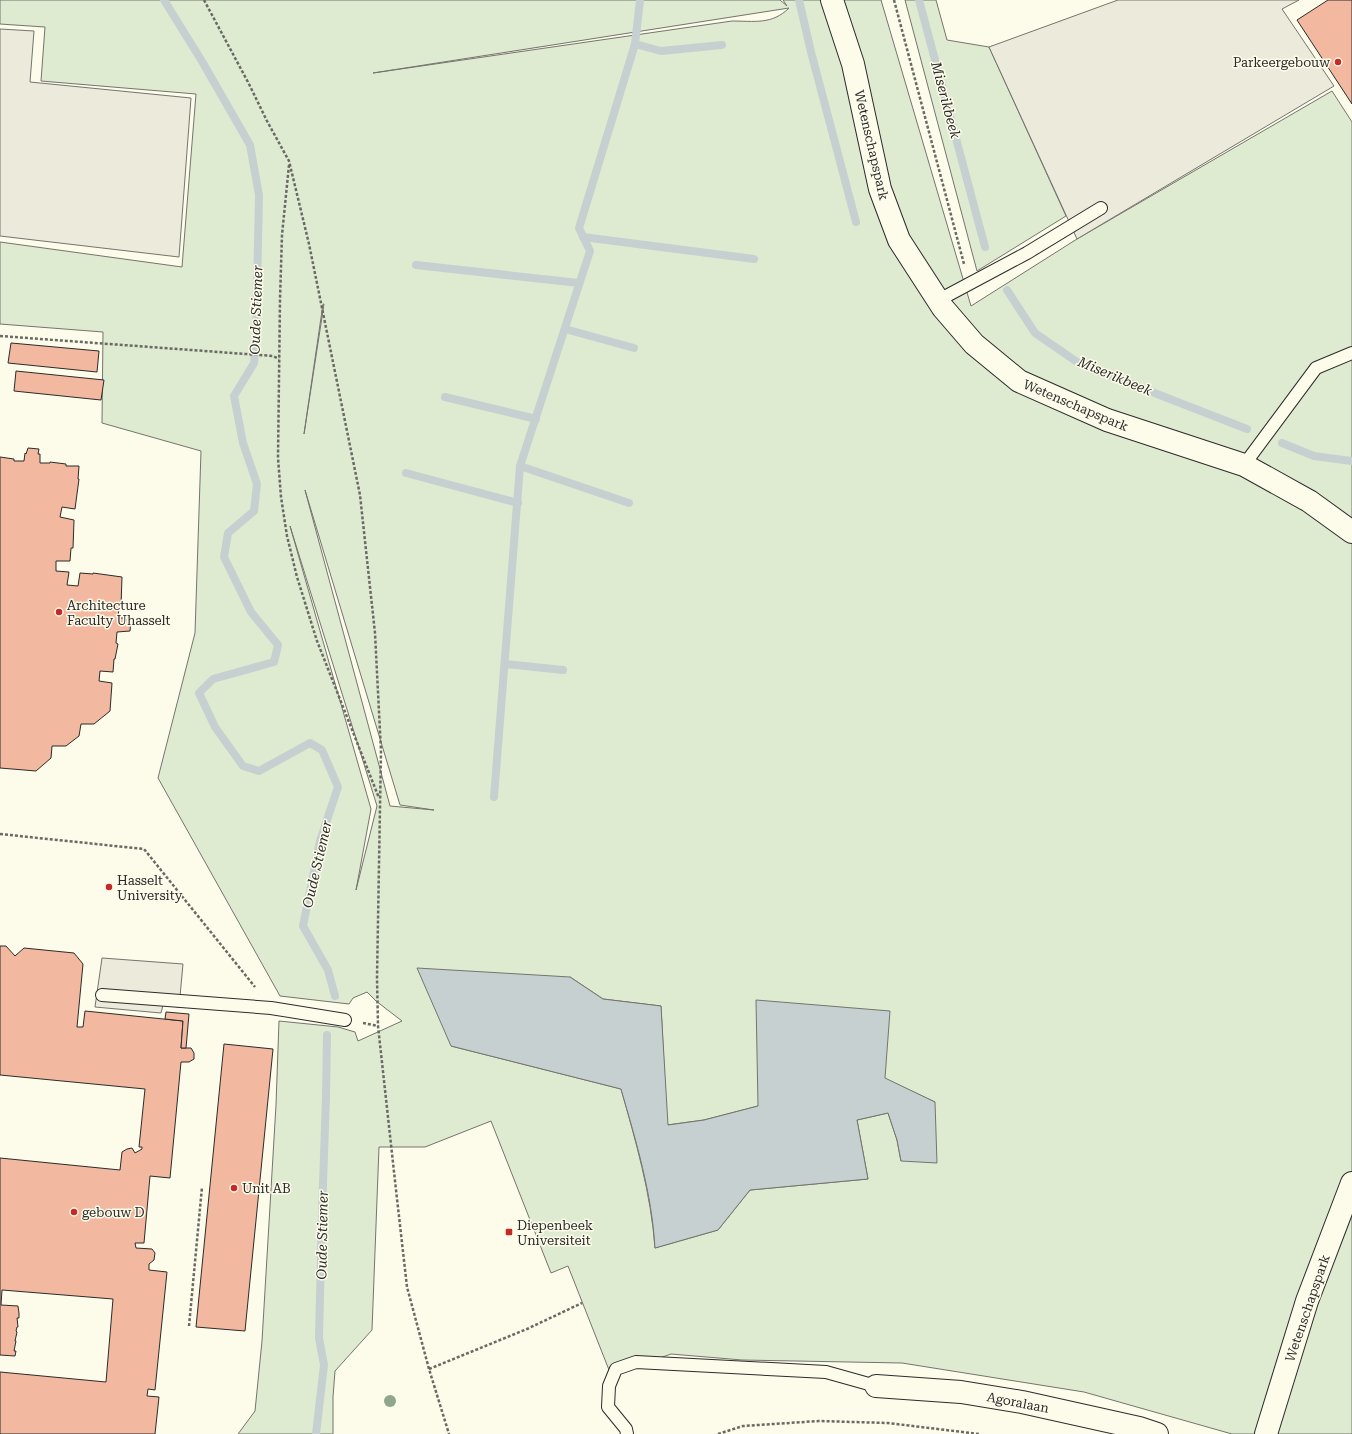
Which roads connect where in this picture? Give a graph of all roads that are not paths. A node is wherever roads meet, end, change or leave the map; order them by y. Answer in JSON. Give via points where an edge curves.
{"nodes":[{"id":1,"x":832,"y":0,"type":"edge"},
{"id":2,"x":1101,"y":208,"type":"dead end"},
{"id":3,"x":937,"y":301,"type":"junction"},
{"id":4,"x":1352,"y":353,"type":"edge"},
{"id":5,"x":1244,"y":465,"type":"junction"},
{"id":6,"x":1352,"y":532,"type":"edge"},
{"id":7,"x":102,"y":994,"type":"dead end"},
{"id":8,"x":345,"y":1020,"type":"dead end"},
{"id":9,"x":1352,"y":1183,"type":"edge"},
{"id":10,"x":876,"y":1386,"type":"joint"},
{"id":11,"x":627,"y":1434,"type":"edge"},
{"id":12,"x":1157,"y":1434,"type":"edge"},
{"id":13,"x":1266,"y":1434,"type":"edge"}],
"edges":[{"from":1,"to":3,"type":"street","name":"Wetenschapspark","via":[[853,64],[880,189],[899,240]]},
{"from":2,"to":3,"type":"lane","via":[[1027,253]]},
{"from":3,"to":5,"type":"street","name":"Wetenschapspark","via":[[974,344],[1019,381],[1107,420]]},
{"from":4,"to":5,"type":"lane","via":[[1316,368]]},
{"from":5,"to":6,"type":"street","name":"Wetenschapspark","via":[[1309,501]]},
{"from":7,"to":8,"type":"lane","via":[[271,1008]]},
{"from":9,"to":13,"type":"street","name":"Wetenschapspark","via":[[1307,1301]]},
{"from":10,"to":11,"type":"lane","via":[[826,1372],[636,1362],[616,1369],[609,1386],[608,1406]]},
{"from":10,"to":12,"type":"street","name":"Agoralaan","via":[[962,1392],[1014,1400]]}]}
